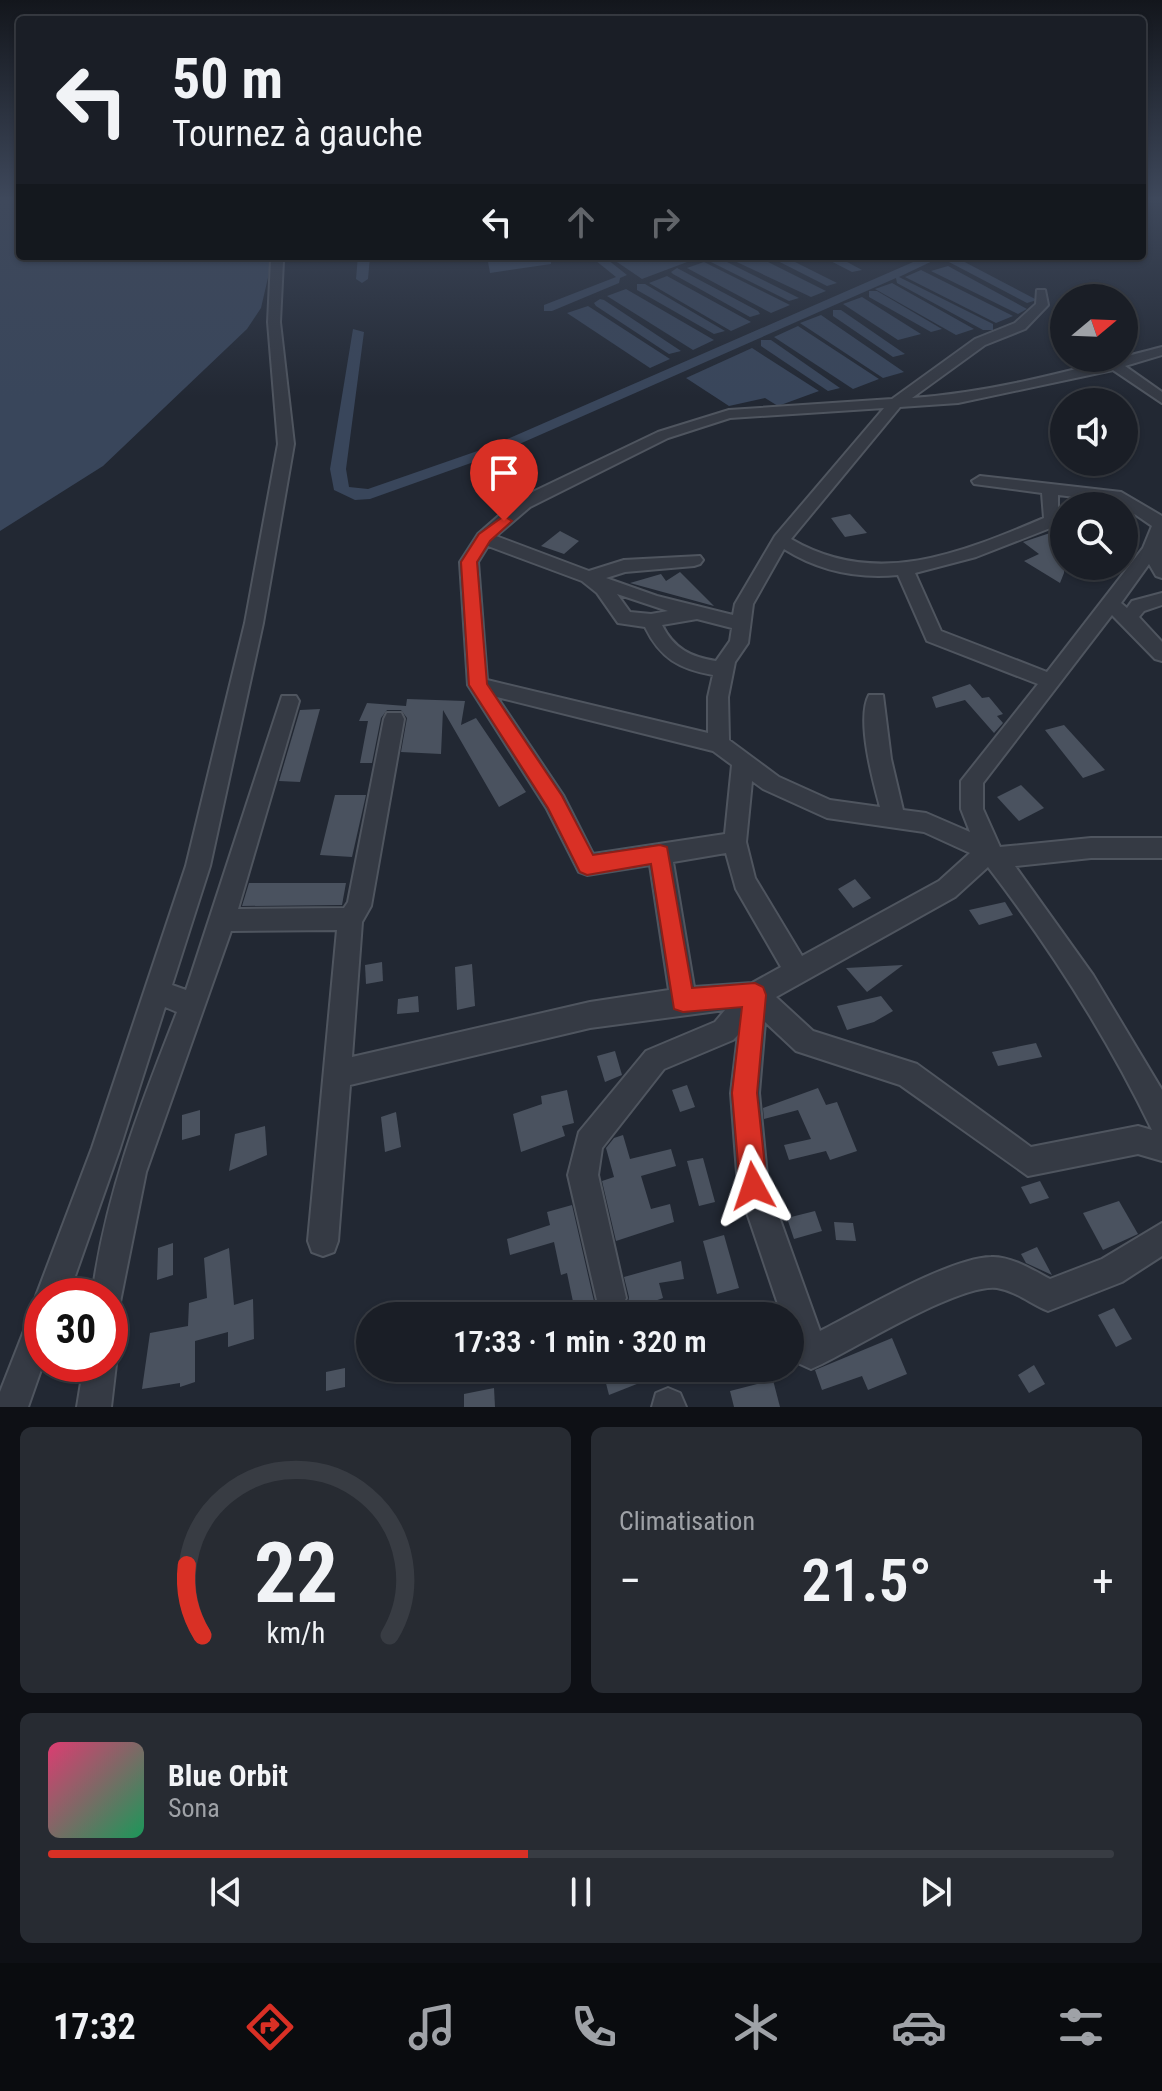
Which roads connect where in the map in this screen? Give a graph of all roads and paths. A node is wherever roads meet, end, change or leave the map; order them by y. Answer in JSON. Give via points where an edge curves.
{"nodes":[{"id":1,"x":277,"y":266,"type":"edge"},
{"id":2,"x":1041,"y":293,"type":"dead end"},
{"id":3,"x":1162,"y":351,"type":"edge"},
{"id":4,"x":1138,"y":358,"type":"edge"},
{"id":5,"x":1083,"y":372,"type":"edge"},
{"id":6,"x":1125,"y":372,"type":"edge"},
{"id":7,"x":1162,"y":399,"type":"edge"},
{"id":8,"x":897,"y":402,"type":"junction"},
{"id":9,"x":980,"y":481,"type":"dead end"},
{"id":10,"x":1050,"y":490,"type":"junction"},
{"id":11,"x":1161,"y":523,"type":"edge"},
{"id":12,"x":484,"y":538,"type":"junction"},
{"id":13,"x":781,"y":540,"type":"junction"},
{"id":14,"x":1151,"y":549,"type":"junction"},
{"id":15,"x":694,"y":560,"type":"dead end"},
{"id":16,"x":903,"y":570,"type":"junction"},
{"id":17,"x":1162,"y":572,"type":"edge"},
{"id":18,"x":588,"y":577,"type":"junction"},
{"id":19,"x":1162,"y":599,"type":"edge"},
{"id":20,"x":698,"y":612,"type":"junction"},
{"id":21,"x":1119,"y":612,"type":"junction"},
{"id":22,"x":651,"y":621,"type":"junction"},
{"id":23,"x":743,"y":624,"type":"junction"},
{"id":24,"x":1162,"y":654,"type":"edge"},
{"id":25,"x":724,"y":669,"type":"junction"},
{"id":26,"x":1051,"y":681,"type":"junction"},
{"id":27,"x":478,"y":685,"type":"junction"},
{"id":28,"x":876,"y":700,"type":"dead end"},
{"id":29,"x":289,"y":701,"type":"dead end"},
{"id":30,"x":394,"y":719,"type":"dead end"},
{"id":31,"x":719,"y":744,"type":"junction"},
{"id":32,"x":743,"y":762,"type":"junction"},
{"id":33,"x":894,"y":816,"type":"junction"},
{"id":34,"x":735,"y":842,"type":"junction"},
{"id":35,"x":1162,"y":848,"type":"edge"},
{"id":36,"x":660,"y":854,"type":"junction"},
{"id":37,"x":992,"y":854,"type":"junction"},
{"id":38,"x":350,"y":919,"type":"junction"},
{"id":39,"x":224,"y":920,"type":"junction"},
{"id":40,"x":797,"y":971,"type":"junction"},
{"id":41,"x":157,"y":992,"type":"junction"},
{"id":42,"x":755,"y":995,"type":"junction"},
{"id":43,"x":683,"y":1001,"type":"junction"},
{"id":44,"x":193,"y":1005,"type":"junction"},
{"id":45,"x":337,"y":1074,"type":"junction"},
{"id":46,"x":1162,"y":1120,"type":"edge"},
{"id":47,"x":1162,"y":1147,"type":"edge"},
{"id":48,"x":1162,"y":1238,"type":"edge"},
{"id":49,"x":323,"y":1241,"type":"dead end"},
{"id":50,"x":59,"y":1278,"type":"edge"},
{"id":51,"x":109,"y":1278,"type":"edge"},
{"id":52,"x":610,"y":1298,"type":"dead end"},
{"id":53,"x":24,"y":1372,"type":"edge"},
{"id":54,"x":97,"y":1382,"type":"edge"},
{"id":55,"x":11,"y":1407,"type":"edge"},
{"id":56,"x":94,"y":1407,"type":"edge"}],
"edges":[{"from":1,"to":41,"type":"street","via":[[274,322],[286,444],[254,623],[198,866]]},
{"from":2,"to":8,"type":"street","via":[[1042,305],[1020,326],[980,342]]},
{"from":3,"to":4,"type":"street"},
{"from":5,"to":8,"type":"street","via":[[958,399]]},
{"from":6,"to":7,"type":"street"},
{"from":8,"to":12,"type":"street","via":[[729,414],[663,435],[524,503]]},
{"from":8,"to":13,"type":"street"},
{"from":9,"to":10,"type":"street"},
{"from":10,"to":11,"type":"street","via":[[1121,497]]},
{"from":10,"to":16,"type":"street","via":[[1052,521],[991,547]]},
{"from":11,"to":14,"type":"street"},
{"from":12,"to":18,"type":"street"},
{"from":12,"to":27,"type":"street","via":[[469,562]]},
{"from":13,"to":16,"type":"street","via":[[823,563],[866,572]]},
{"from":13,"to":23,"type":"street","via":[[744,604]]},
{"from":14,"to":17,"type":"street"},
{"from":14,"to":21,"type":"street"},
{"from":15,"to":18,"type":"street","via":[[624,566]]},
{"from":16,"to":26,"type":"street","via":[[912,578],[926,627],[934,636]]},
{"from":18,"to":20,"type":"street"},
{"from":18,"to":22,"type":"street","via":[[624,618]]},
{"from":19,"to":21,"type":"street"},
{"from":20,"to":22,"type":"street"},
{"from":20,"to":23,"type":"street"},
{"from":21,"to":24,"type":"street"},
{"from":21,"to":26,"type":"street"},
{"from":22,"to":25,"type":"street","via":[[662,645],[678,660]]},
{"from":23,"to":25,"type":"street"},
{"from":25,"to":31,"type":"street","via":[[718,697]]},
{"from":26,"to":37,"type":"street","via":[[972,781],[972,809]]},
{"from":27,"to":31,"type":"street"},
{"from":27,"to":36,"type":"street","via":[[555,802],[587,865]]},
{"from":28,"to":33,"type":"street","via":[[882,774]]},
{"from":29,"to":39,"type":"street"},
{"from":30,"to":38,"type":"street","via":[[359,906]]},
{"from":31,"to":32,"type":"street"},
{"from":32,"to":33,"type":"street","via":[[771,783],[827,809]]},
{"from":32,"to":34,"type":"street"},
{"from":33,"to":37,"type":"street","via":[[926,823]]},
{"from":34,"to":36,"type":"street"},
{"from":34,"to":40,"type":"street","via":[[744,881]]},
{"from":35,"to":37,"type":"street"},
{"from":36,"to":43,"type":"street"},
{"from":37,"to":40,"type":"street","via":[[947,889]]},
{"from":37,"to":46,"type":"street","via":[[1084,984]]},
{"from":38,"to":39,"type":"street"},
{"from":38,"to":45,"type":"street"},
{"from":39,"to":44,"type":"street"},
{"from":40,"to":42,"type":"street"},
{"from":41,"to":44,"type":"street"},
{"from":41,"to":50,"type":"street"},
{"from":42,"to":43,"type":"street"},
{"from":42,"to":47,"type":"street","via":[[805,1042],[907,1074],[1028,1162],[1138,1140]]},
{"from":42,"to":48,"type":"street","via":[[745,1093],[753,1186],[811,1353],[948,1286],[990,1272],[1048,1295],[1111,1271]]},
{"from":42,"to":52,"type":"street","via":[[724,1031],[655,1060],[589,1142],[583,1175]]},
{"from":43,"to":45,"type":"street","via":[[590,1015]]},
{"from":44,"to":51,"type":"street","via":[[127,1180]]},
{"from":45,"to":49,"type":"street"},
{"from":53,"to":55,"type":"street"},
{"from":54,"to":56,"type":"street"}]}
